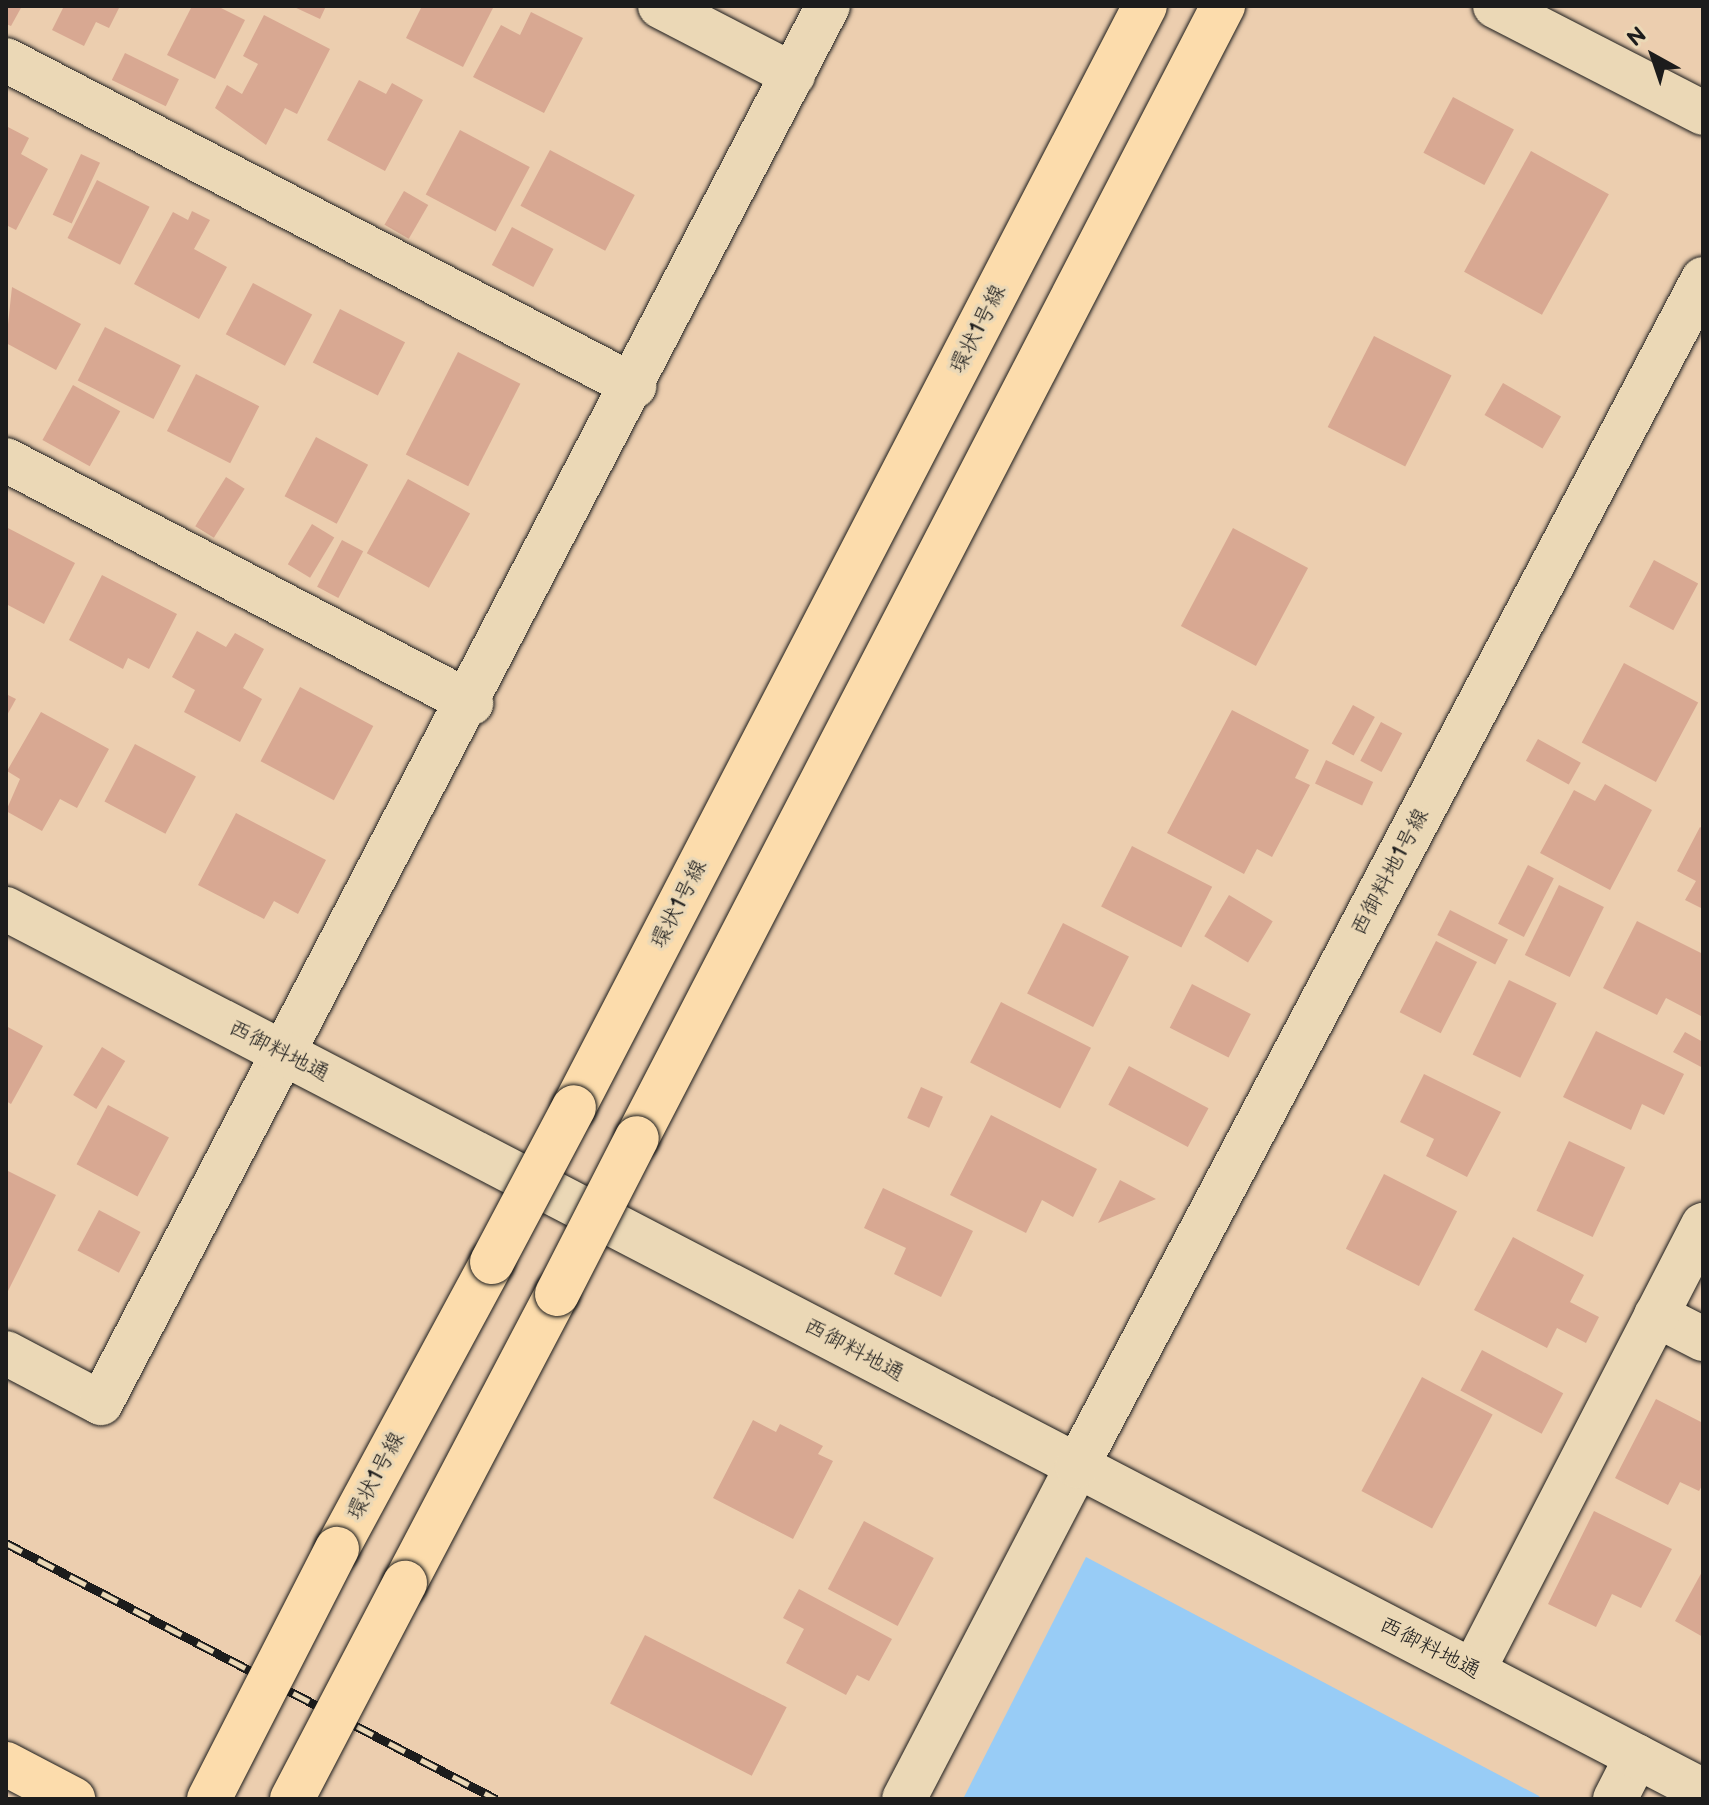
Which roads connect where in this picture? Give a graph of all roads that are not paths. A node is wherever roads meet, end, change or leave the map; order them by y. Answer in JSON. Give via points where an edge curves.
{"nodes":[{"id":1,"x":660,"y":6,"type":"edge"},
{"id":2,"x":828,"y":6,"type":"edge"},
{"id":3,"x":1145,"y":6,"type":"edge"},
{"id":4,"x":1223,"y":6,"type":"edge"},
{"id":5,"x":1495,"y":6,"type":"edge"},
{"id":6,"x":6,"y":60,"type":"edge"},
{"id":7,"x":793,"y":75,"type":"junction"},
{"id":8,"x":1703,"y":113,"type":"edge"},
{"id":9,"x":1703,"y":279,"type":"edge"},
{"id":10,"x":634,"y":386,"type":"junction"},
{"id":11,"x":6,"y":460,"type":"edge"},
{"id":12,"x":471,"y":703,"type":"junction"},
{"id":13,"x":6,"y":909,"type":"edge"},
{"id":14,"x":283,"y":1053,"type":"junction"},
{"id":15,"x":1703,"y":1225,"type":"edge"},
{"id":16,"x":1656,"y":1315,"type":"junction"},
{"id":17,"x":1703,"y":1339,"type":"edge"},
{"id":18,"x":6,"y":1353,"type":"edge"},
{"id":19,"x":1077,"y":1466,"type":"junction"},
{"id":20,"x":1473,"y":1671,"type":"junction"},
{"id":21,"x":1637,"y":1756,"type":"junction"},
{"id":22,"x":6,"y":1764,"type":"edge"},
{"id":23,"x":1703,"y":1791,"type":"edge"},
{"id":24,"x":73,"y":1799,"type":"edge"},
{"id":25,"x":209,"y":1799,"type":"edge"},
{"id":26,"x":292,"y":1799,"type":"edge"},
{"id":27,"x":904,"y":1799,"type":"edge"},
{"id":28,"x":1615,"y":1799,"type":"edge"}],
"edges":[{"from":1,"to":7,"type":"street"},
{"from":2,"to":7,"type":"street"},
{"from":3,"to":25,"type":"main road","name":"環状1号線","bridge":true},
{"from":4,"to":26,"type":"main road","bridge":true},
{"from":5,"to":8,"type":"street"},
{"from":6,"to":10,"type":"street"},
{"from":7,"to":10,"type":"street"},
{"from":9,"to":19,"type":"street","name":"西御料地1号線"},
{"from":10,"to":12,"type":"street"},
{"from":11,"to":12,"type":"street"},
{"from":12,"to":14,"type":"street"},
{"from":13,"to":14,"type":"street","name":"西御料地通"},
{"from":14,"to":18,"type":"street","via":[[101,1403]]},
{"from":14,"to":19,"type":"street","name":"西御料地通"},
{"from":15,"to":16,"type":"street"},
{"from":16,"to":17,"type":"street"},
{"from":16,"to":20,"type":"street"},
{"from":19,"to":20,"type":"street","name":"西御料地通"},
{"from":19,"to":27,"type":"street","name":"西御料地1号線"},
{"from":20,"to":21,"type":"street","name":"西御料地通"},
{"from":21,"to":23,"type":"street","name":"西御料地通"},
{"from":21,"to":28,"type":"street"},
{"from":22,"to":24,"type":"main road"}]}
